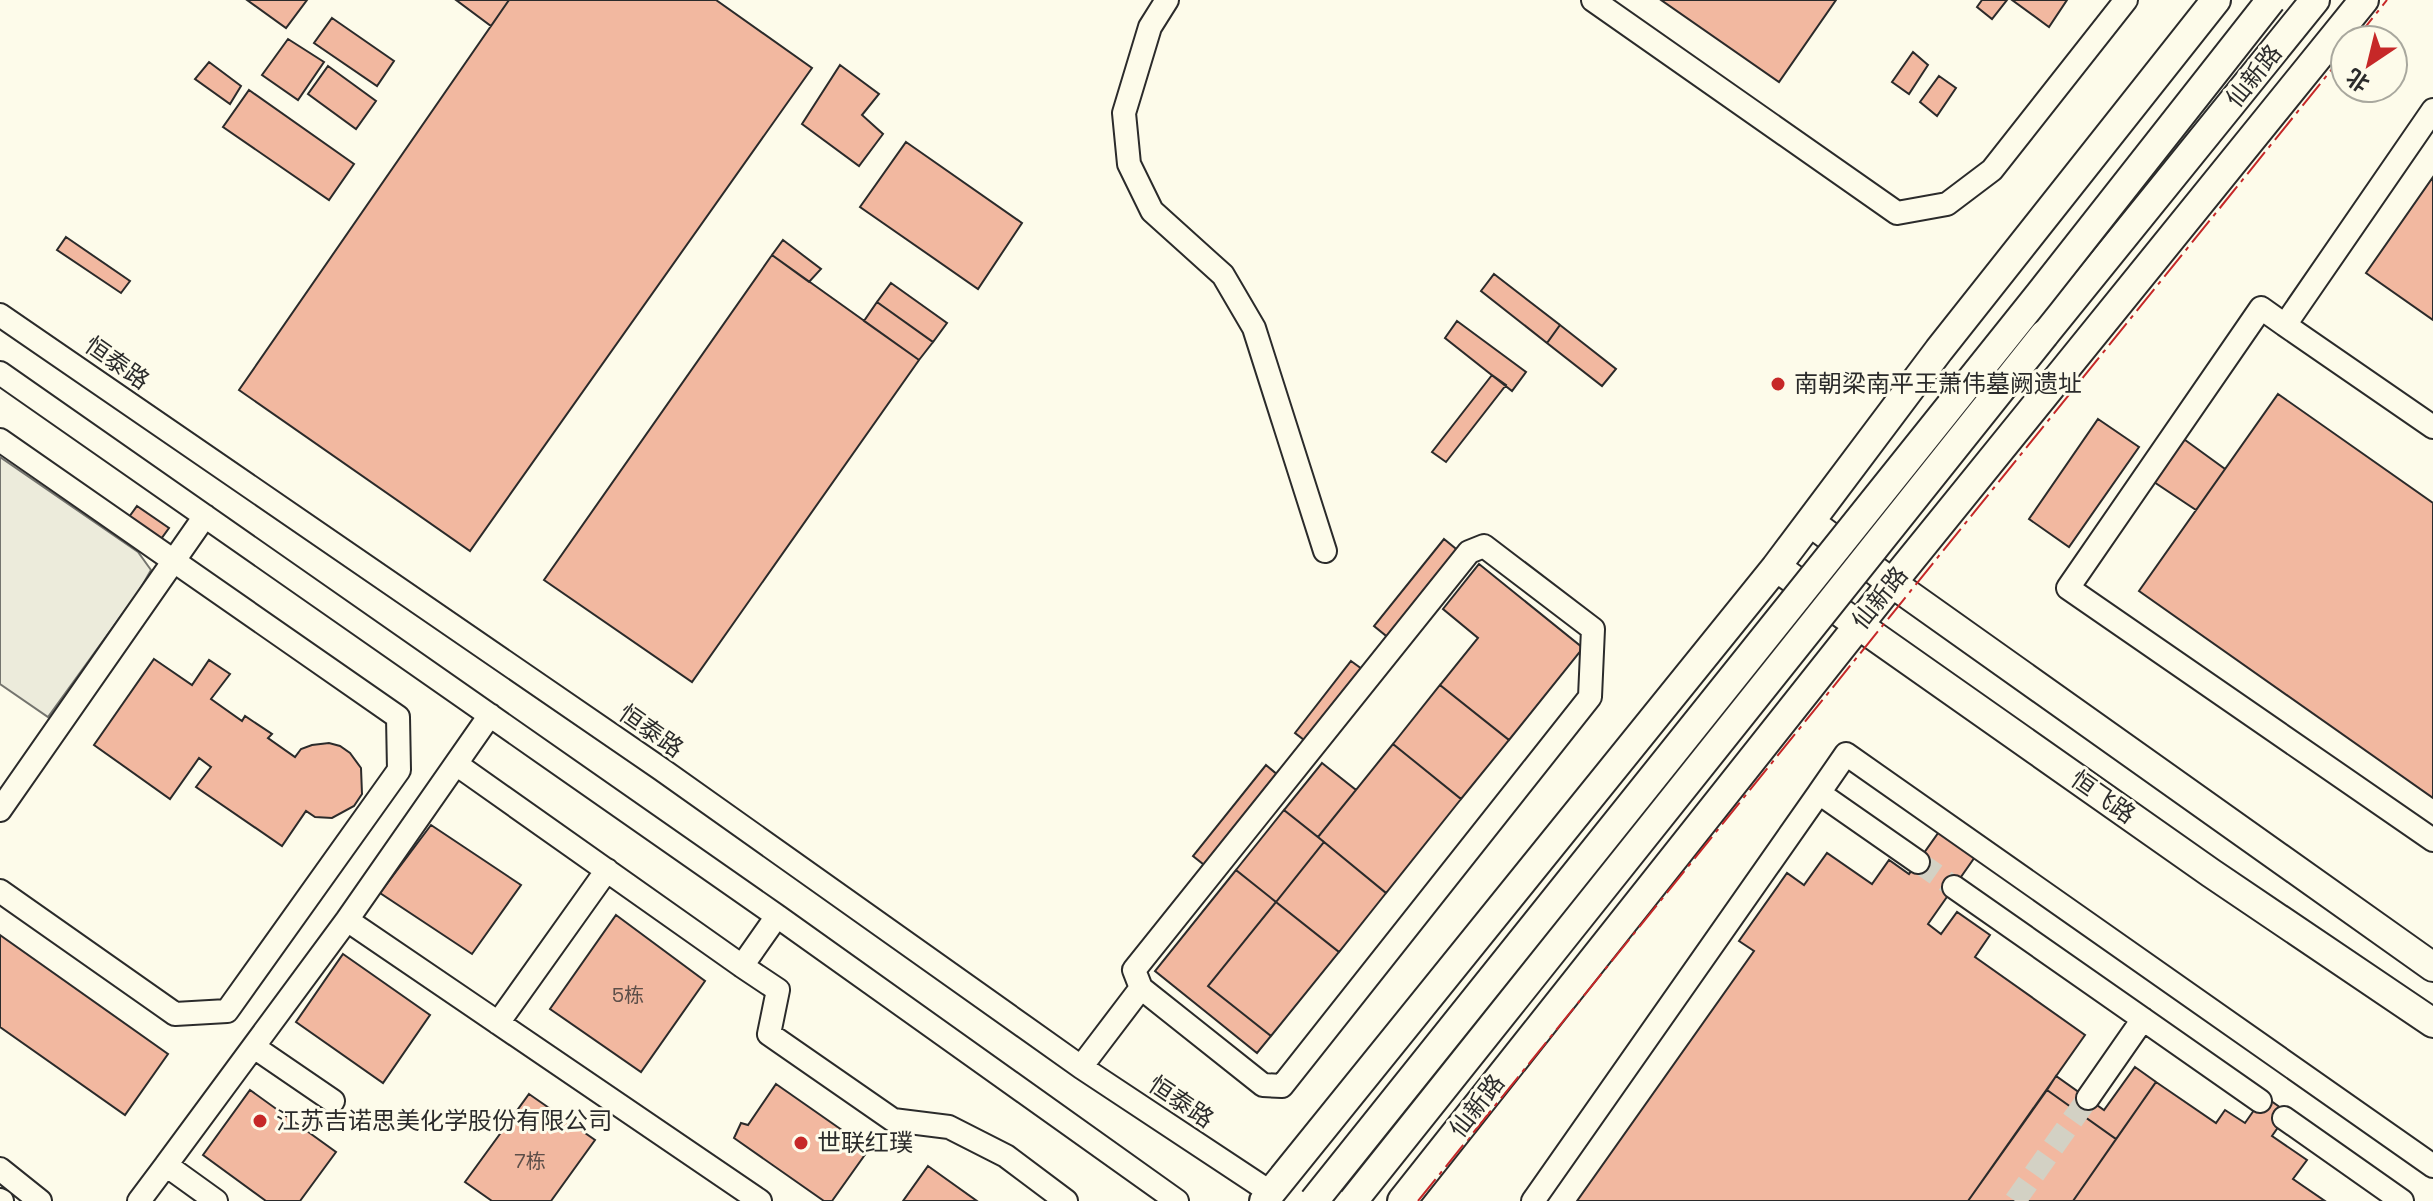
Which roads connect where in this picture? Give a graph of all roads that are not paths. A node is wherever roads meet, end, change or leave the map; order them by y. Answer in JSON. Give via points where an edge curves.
{"nodes":[{"id":1,"x":1167,"y":0,"type":"edge"},
{"id":2,"x":1593,"y":0,"type":"edge"},
{"id":3,"x":2126,"y":0,"type":"edge"},
{"id":4,"x":2204,"y":0,"type":"edge"},
{"id":5,"x":2216,"y":0,"type":"edge"},
{"id":6,"x":2271,"y":0,"type":"edge"},
{"id":7,"x":2315,"y":0,"type":"edge"},
{"id":8,"x":2364,"y":0,"type":"edge"},
{"id":9,"x":2433,"y":110,"type":"edge"},
{"id":10,"x":2009,"y":262,"type":"junction"},
{"id":11,"x":0,"y":315,"type":"edge"},
{"id":12,"x":2285,"y":325,"type":"junction"},
{"id":13,"x":0,"y":373,"type":"edge"},
{"id":14,"x":2433,"y":427,"type":"edge"},
{"id":15,"x":0,"y":440,"type":"edge"},
{"id":16,"x":205,"y":516,"type":"junction"},
{"id":17,"x":1810,"y":522,"type":"junction"},
{"id":18,"x":1325,"y":551,"type":"dead end"},
{"id":19,"x":174,"y":560,"type":"junction"},
{"id":20,"x":1776,"y":567,"type":"junction"},
{"id":21,"x":1892,"y":583,"type":"junction"},
{"id":22,"x":1858,"y":626,"type":"junction"},
{"id":23,"x":490,"y":715,"type":"junction"},
{"id":24,"x":456,"y":764,"type":"junction"},
{"id":25,"x":1819,"y":793,"type":"junction"},
{"id":26,"x":0,"y":810,"type":"edge"},
{"id":27,"x":2433,"y":840,"type":"edge"},
{"id":28,"x":1918,"y":862,"type":"tunnel mouth"},
{"id":29,"x":607,"y":870,"type":"junction"},
{"id":30,"x":1954,"y":887,"type":"tunnel mouth"},
{"id":31,"x":0,"y":891,"type":"edge"},
{"id":32,"x":777,"y":916,"type":"junction"},
{"id":33,"x":347,"y":920,"type":"junction"},
{"id":34,"x":742,"y":966,"type":"junction"},
{"id":35,"x":2433,"y":967,"type":"edge"},
{"id":36,"x":1141,"y":988,"type":"junction"},
{"id":37,"x":2143,"y":1019,"type":"junction"},
{"id":38,"x":498,"y":1023,"type":"junction"},
{"id":39,"x":2433,"y":1023,"type":"edge"},
{"id":40,"x":254,"y":1047,"type":"junction"},
{"id":41,"x":1081,"y":1067,"type":"junction"},
{"id":42,"x":2088,"y":1098,"type":"tunnel mouth"},
{"id":43,"x":333,"y":1101,"type":"dead end"},
{"id":44,"x":2260,"y":1101,"type":"dead end"},
{"id":45,"x":2284,"y":1118,"type":"dead end"},
{"id":46,"x":166,"y":1165,"type":"junction"},
{"id":47,"x":2433,"y":1166,"type":"edge"},
{"id":48,"x":0,"y":1169,"type":"edge"},
{"id":49,"x":150,"y":1197,"type":"edge"},
{"id":50,"x":1267,"y":1197,"type":"edge"},
{"id":51,"x":40,"y":1201,"type":"edge"},
{"id":52,"x":216,"y":1201,"type":"edge"},
{"id":53,"x":760,"y":1201,"type":"edge"},
{"id":54,"x":1066,"y":1201,"type":"edge"},
{"id":55,"x":1177,"y":1201,"type":"edge"},
{"id":56,"x":1314,"y":1201,"type":"edge"},
{"id":57,"x":1353,"y":1201,"type":"edge"},
{"id":58,"x":1402,"y":1201,"type":"edge"},
{"id":59,"x":1533,"y":1201,"type":"edge"},
{"id":60,"x":2402,"y":1201,"type":"edge"}],
"edges":[{"from":1,"to":18,"type":"street","via":[[1150,27],[1124,113],[1129,164],[1152,211],[1223,275],[1254,328]]},
{"from":2,"to":3,"type":"street","via":[[1897,213],[1947,204],[1992,170]]},
{"from":4,"to":10,"type":"main road","via":[[2063,175]]},
{"from":5,"to":10,"type":"main road"},
{"from":6,"to":56,"type":"main road","name":"仙新路","bridge":true},
{"from":7,"to":57,"type":"main road","name":"仙新路","bridge":true},
{"from":8,"to":21,"type":"main road","name":"仙新路"},
{"from":9,"to":12,"type":"street"},
{"from":10,"to":17,"type":"main road"},
{"from":11,"to":41,"type":"street","name":"恒泰路","via":[[661,769]]},
{"from":12,"to":14,"type":"street"},
{"from":12,"to":27,"type":"street","via":[[2261,308],[2068,588]]},
{"from":13,"to":16,"type":"street"},
{"from":15,"to":19,"type":"street"},
{"from":16,"to":19,"type":"street"},
{"from":16,"to":23,"type":"street"},
{"from":17,"to":20,"type":"main road"},
{"from":17,"to":21,"type":"main road"},
{"from":19,"to":26,"type":"street"},
{"from":19,"to":31,"type":"street","via":[[398,717],[399,770],[227,1011],[175,1014]]},
{"from":20,"to":22,"type":"main road","name":"恒飞路"},
{"from":20,"to":50,"type":"main road"},
{"from":21,"to":22,"type":"main road","name":"仙新路"},
{"from":21,"to":35,"type":"main road"},
{"from":22,"to":39,"type":"main road","name":"恒飞路"},
{"from":22,"to":58,"type":"main road","name":"仙新路"},
{"from":23,"to":24,"type":"street"},
{"from":23,"to":32,"type":"street"},
{"from":24,"to":29,"type":"street"},
{"from":24,"to":33,"type":"street"},
{"from":25,"to":28,"type":"street"},
{"from":25,"to":47,"type":"street","via":[[1846,754]]},
{"from":25,"to":59,"type":"street"},
{"from":29,"to":34,"type":"street"},
{"from":29,"to":38,"type":"street"},
{"from":30,"to":37,"type":"street"},
{"from":32,"to":34,"type":"street"},
{"from":32,"to":55,"type":"street"},
{"from":33,"to":38,"type":"street"},
{"from":33,"to":40,"type":"street"},
{"from":34,"to":54,"type":"street","via":[[778,990],[769,1034],[893,1120],[949,1127],[1006,1156]]},
{"from":36,"to":36,"type":"street","via":[[1134,970],[1469,552],[1484,546],[1593,629],[1590,697],[1282,1086],[1263,1085]]},
{"from":36,"to":41,"type":"street"},
{"from":37,"to":42,"type":"street"},
{"from":37,"to":44,"type":"street"},
{"from":38,"to":53,"type":"street"},
{"from":40,"to":43,"type":"street"},
{"from":40,"to":46,"type":"street"},
{"from":41,"to":50,"type":"street","name":"恒泰路"},
{"from":45,"to":60,"type":"street"},
{"from":46,"to":49,"type":"street"},
{"from":46,"to":52,"type":"street"},
{"from":48,"to":51,"type":"street"}]}
